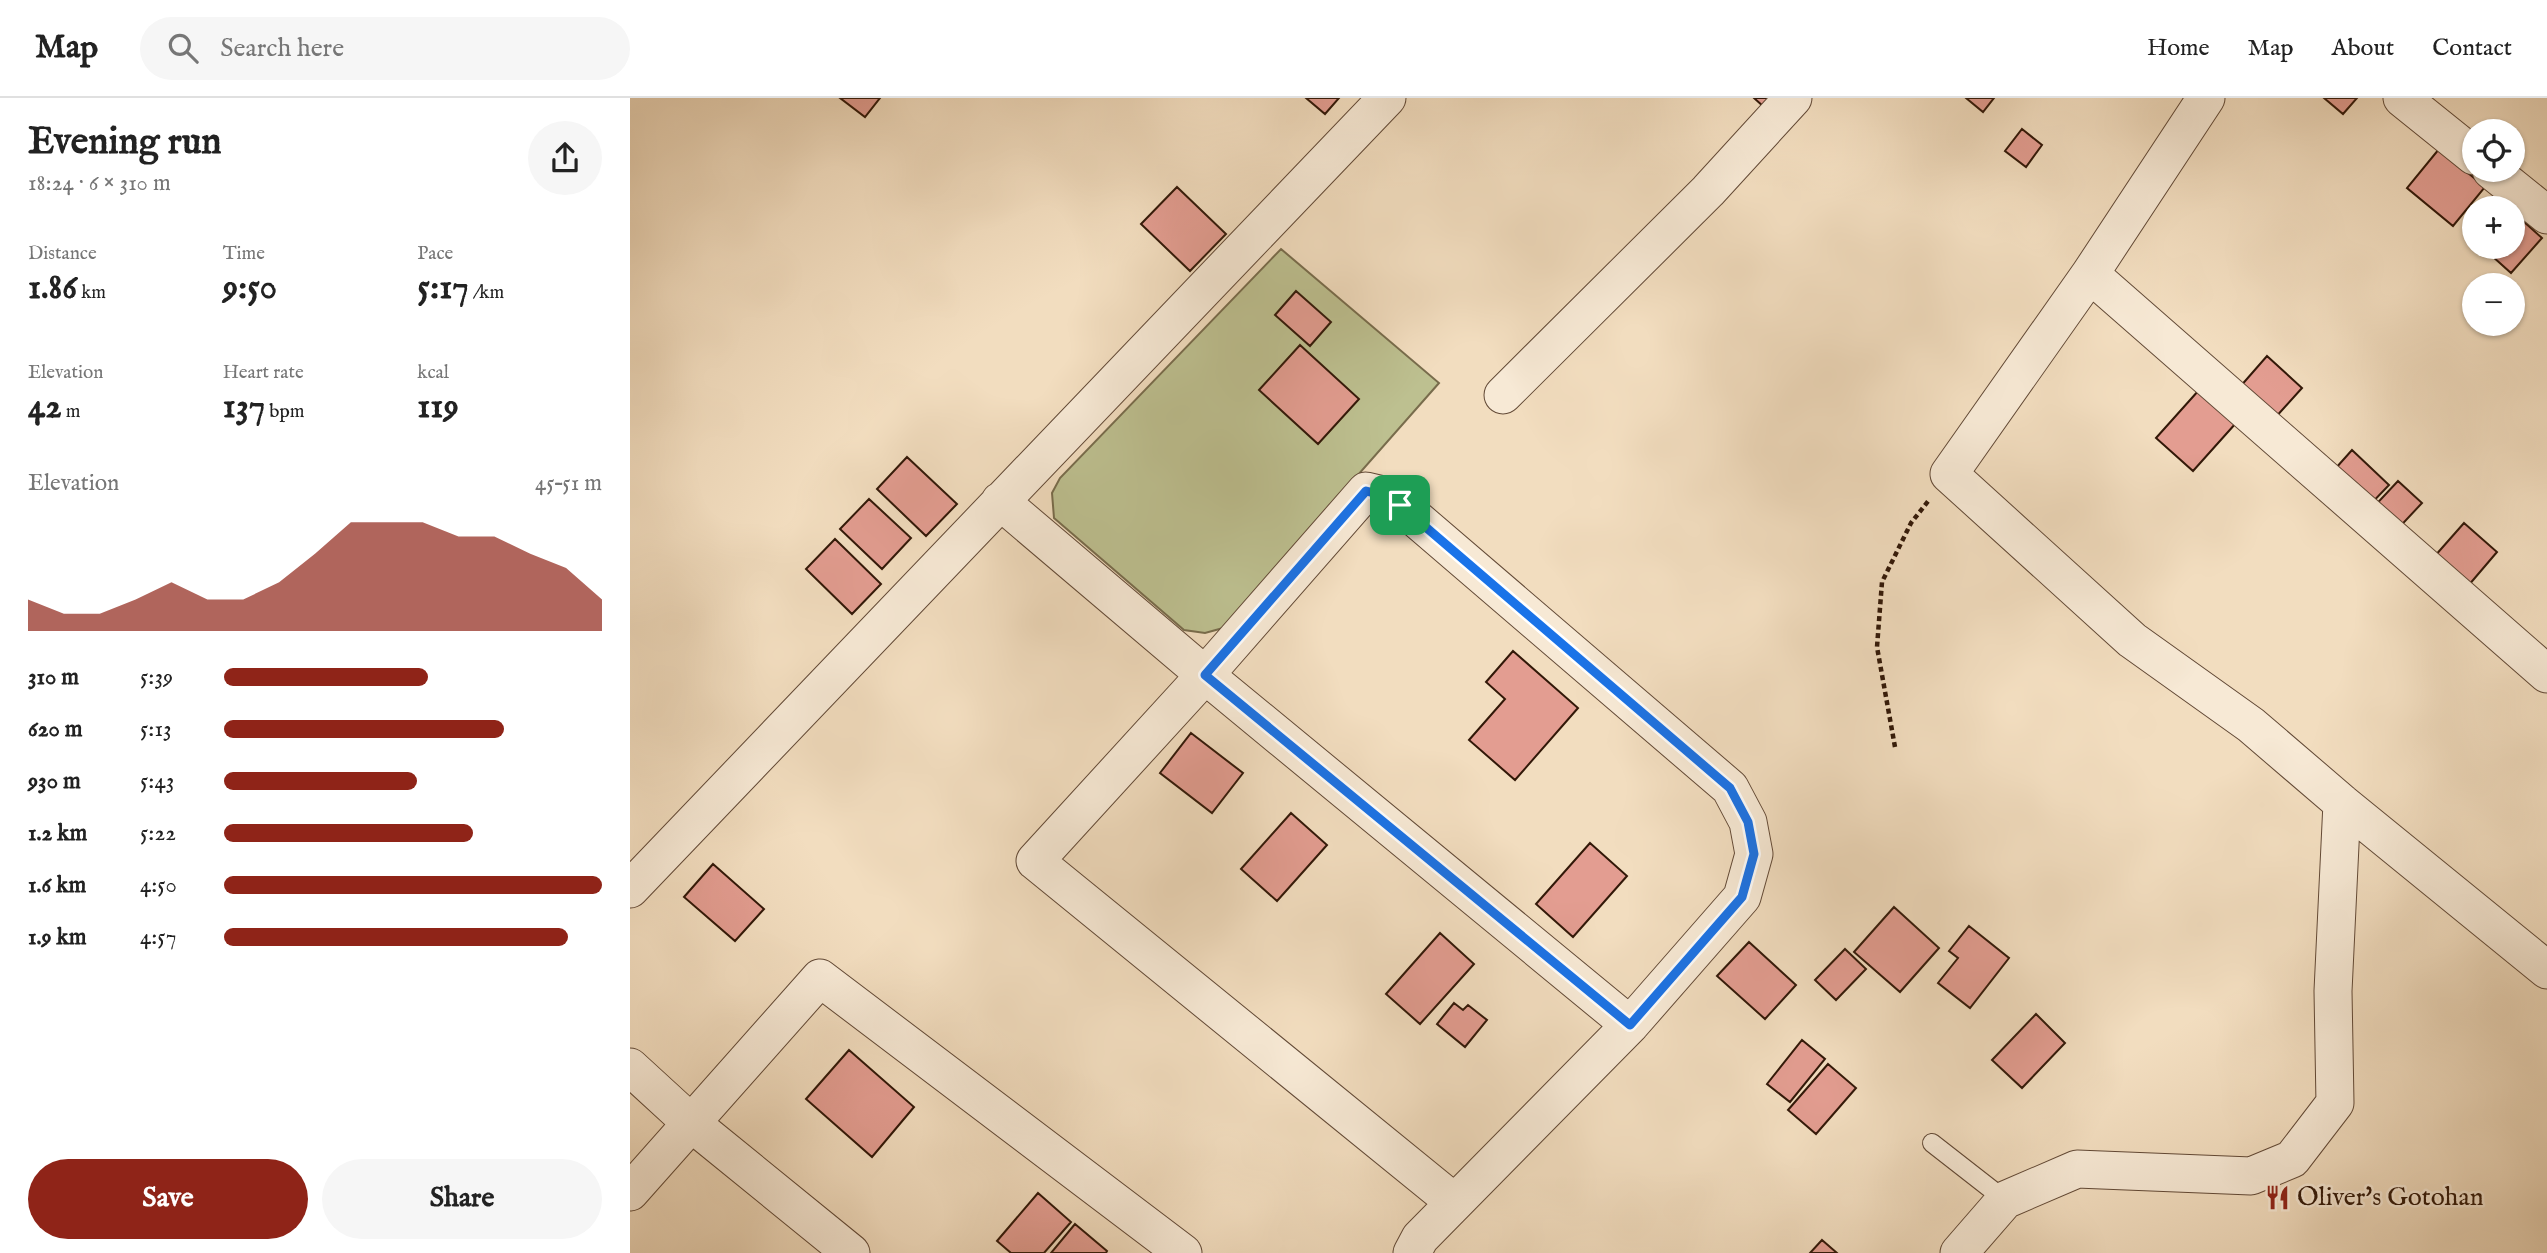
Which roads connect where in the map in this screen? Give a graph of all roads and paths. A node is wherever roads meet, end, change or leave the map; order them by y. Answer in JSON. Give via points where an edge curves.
{"nodes":[{"id":1,"x":1387,"y":98,"type":"edge"},
{"id":2,"x":1793,"y":98,"type":"edge"},
{"id":3,"x":2206,"y":98,"type":"edge"},
{"id":4,"x":2426,"y":105,"type":"edge"},
{"id":5,"x":2462,"y":143,"type":"edge"},
{"id":6,"x":2509,"y":182,"type":"edge"},
{"id":7,"x":2543,"y":205,"type":"edge"},
{"id":8,"x":2090,"y":274,"type":"junction"},
{"id":9,"x":1503,"y":395,"type":"dead end"},
{"id":10,"x":1949,"y":474,"type":"junction"},
{"id":11,"x":1000,"y":500,"type":"junction"},
{"id":12,"x":2547,"y":674,"type":"edge"},
{"id":13,"x":1205,"y":675,"type":"junction"},
{"id":14,"x":1895,"y":747,"type":"dead end"},
{"id":15,"x":2342,"y":803,"type":"junction"},
{"id":16,"x":630,"y":888,"type":"edge"},
{"id":17,"x":2547,"y":970,"type":"edge"},
{"id":18,"x":1630,"y":1025,"type":"junction"},
{"id":19,"x":630,"y":1067,"type":"edge"},
{"id":20,"x":690,"y":1122,"type":"junction"},
{"id":21,"x":1932,"y":1143,"type":"dead end"},
{"id":22,"x":630,"y":1192,"type":"edge"},
{"id":23,"x":2005,"y":1200,"type":"junction"},
{"id":24,"x":1454,"y":1202,"type":"junction"},
{"id":25,"x":850,"y":1253,"type":"edge"},
{"id":26,"x":1183,"y":1253,"type":"edge"},
{"id":27,"x":1412,"y":1253,"type":"edge"},
{"id":28,"x":1959,"y":1253,"type":"edge"}],
"edges":[{"from":1,"to":11,"type":"street"},
{"from":2,"to":9,"type":"street","via":[[1708,191]]},
{"from":3,"to":8,"type":"street"},
{"from":4,"to":5,"type":"street"},
{"from":6,"to":7,"type":"street"},
{"from":8,"to":10,"type":"street"},
{"from":8,"to":12,"type":"street"},
{"from":10,"to":14,"type":"path","via":[[1911,523],[1882,582],[1877,647]]},
{"from":10,"to":15,"type":"street","via":[[2132,640],[2251,725]]},
{"from":11,"to":13,"type":"street"},
{"from":11,"to":16,"type":"street"},
{"from":13,"to":18,"type":"street"},
{"from":13,"to":18,"type":"street","via":[[1366,491],[1400,505],[1730,788],[1748,822],[1754,854],[1742,897]]},
{"from":13,"to":24,"type":"street","via":[[1035,861]]},
{"from":15,"to":17,"type":"street"},
{"from":15,"to":23,"type":"street","via":[[2333,991],[2335,1103],[2292,1159],[2250,1176],[2077,1169]]},
{"from":18,"to":24,"type":"street"},
{"from":19,"to":20,"type":"street"},
{"from":20,"to":22,"type":"street"},
{"from":20,"to":25,"type":"street"},
{"from":20,"to":26,"type":"street","via":[[820,978]]},
{"from":21,"to":23,"type":"lane"},
{"from":23,"to":28,"type":"street"},
{"from":24,"to":27,"type":"street"}]}
